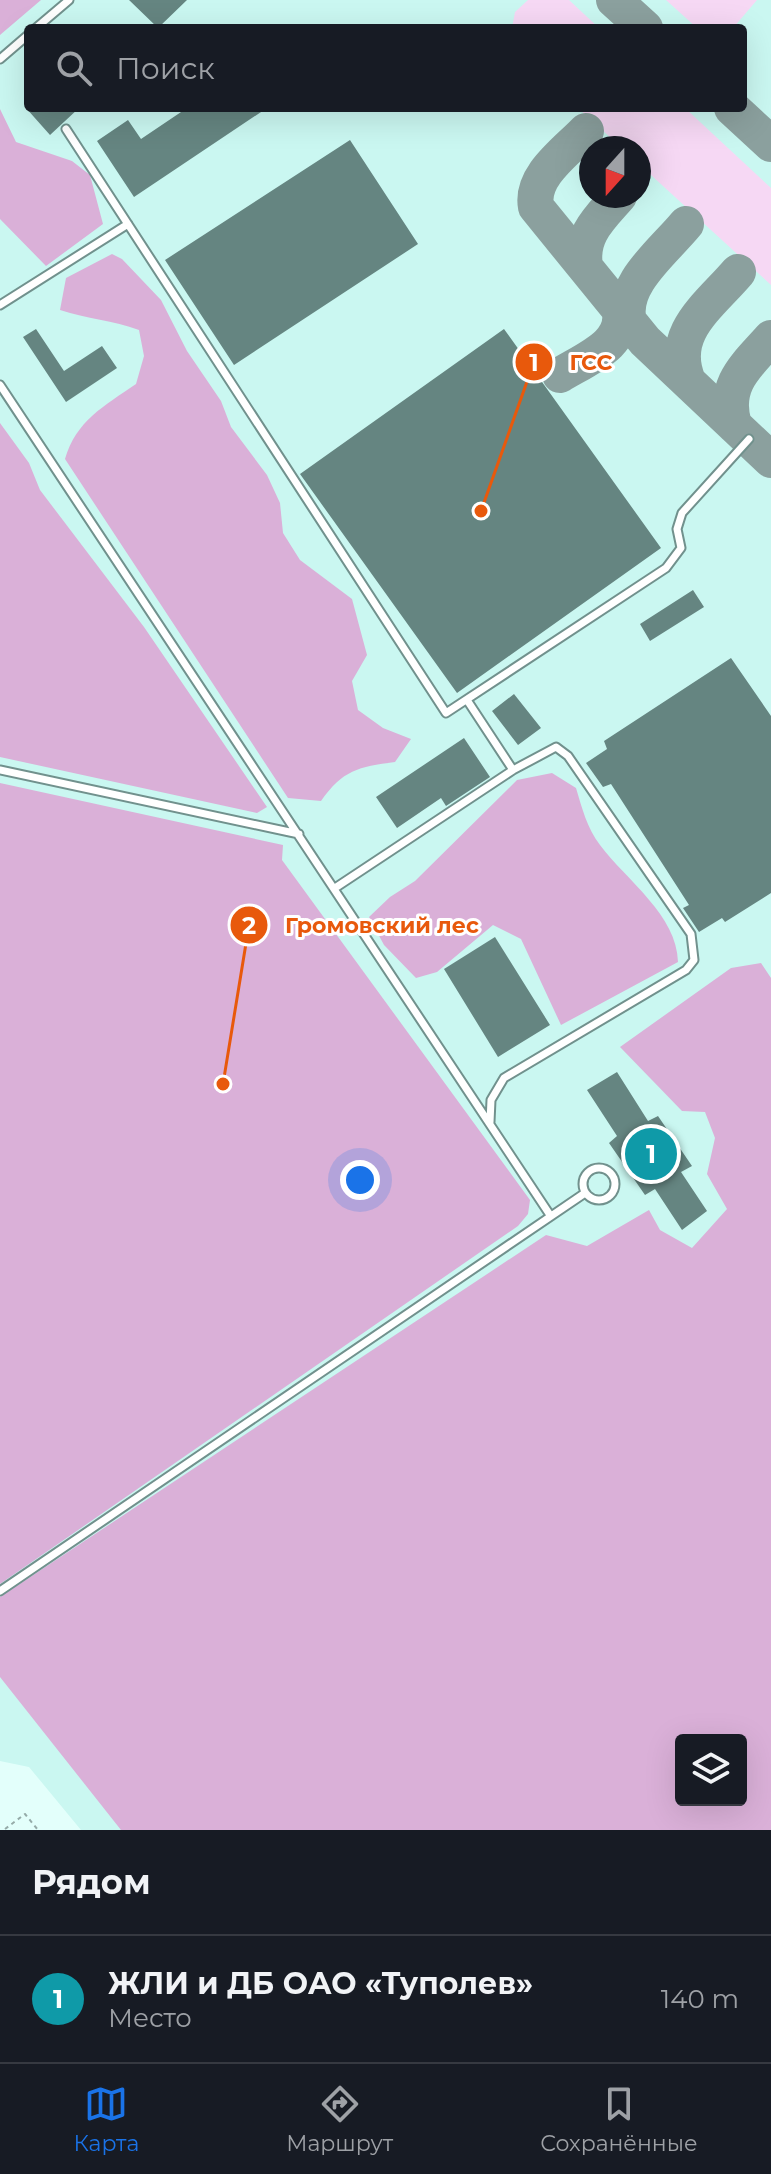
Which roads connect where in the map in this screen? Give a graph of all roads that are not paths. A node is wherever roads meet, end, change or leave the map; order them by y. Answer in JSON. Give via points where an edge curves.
{"nodes":[{"id":1,"x":69,"y":0,"type":"edge"},
{"id":2,"x":41,"y":24,"type":"edge"},
{"id":3,"x":24,"y":38,"type":"edge"},
{"id":4,"x":0,"y":59,"type":"edge"},
{"id":5,"x":66,"y":129,"type":"dead end"},
{"id":6,"x":128,"y":224,"type":"junction"},
{"id":7,"x":0,"y":305,"type":"edge"},
{"id":8,"x":0,"y":385,"type":"edge"},
{"id":9,"x":749,"y":439,"type":"dead end"},
{"id":10,"x":467,"y":700,"type":"junction"},
{"id":11,"x":0,"y":770,"type":"edge"},
{"id":12,"x":513,"y":770,"type":"junction"},
{"id":13,"x":299,"y":834,"type":"junction"},
{"id":14,"x":335,"y":888,"type":"junction"},
{"id":15,"x":490,"y":1122,"type":"junction"},
{"id":16,"x":585,"y":1193,"type":"junction"},
{"id":17,"x":550,"y":1215,"type":"junction"},
{"id":18,"x":0,"y":1591,"type":"edge"}],
"edges":[{"from":1,"to":2,"type":"lane"},
{"from":3,"to":4,"type":"lane"},
{"from":5,"to":6,"type":"lane"},
{"from":6,"to":7,"type":"lane"},
{"from":6,"to":10,"type":"lane","via":[[446,713]]},
{"from":8,"to":13,"type":"lane"},
{"from":9,"to":10,"type":"lane","via":[[682,513],[677,558]]},
{"from":10,"to":12,"type":"lane"},
{"from":11,"to":13,"type":"lane"},
{"from":12,"to":14,"type":"lane"},
{"from":12,"to":15,"type":"lane","via":[[548,749],[562,750],[691,934],[695,952],[686,970],[504,1078],[491,1100]]},
{"from":13,"to":14,"type":"lane"},
{"from":14,"to":15,"type":"lane"},
{"from":15,"to":17,"type":"lane"},
{"from":16,"to":16,"type":"lane","via":[[594,1200],[606,1199],[614,1190],[614,1179],[606,1170],[589,1171],[583,1181]]},
{"from":16,"to":17,"type":"lane"},
{"from":17,"to":18,"type":"lane"}]}
